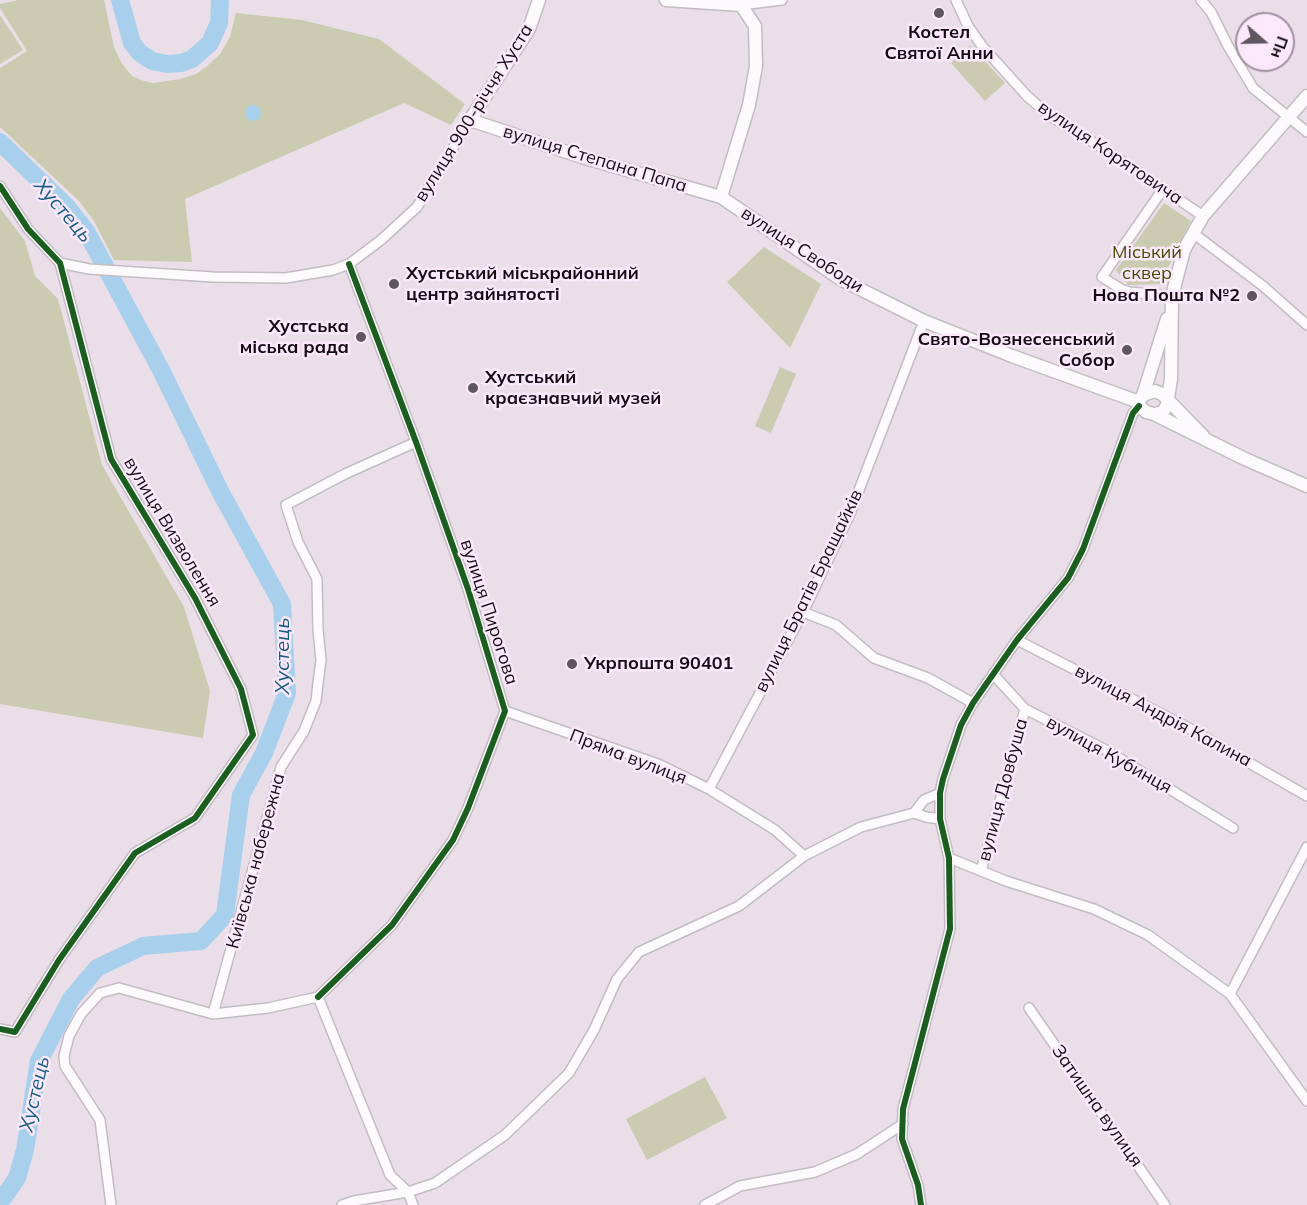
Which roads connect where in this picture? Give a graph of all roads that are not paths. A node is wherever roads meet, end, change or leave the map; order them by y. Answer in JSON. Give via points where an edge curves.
{"nodes":[{"id":1,"x":539,"y":0,"type":"edge"},
{"id":2,"x":666,"y":0,"type":"edge"},
{"id":3,"x":782,"y":0,"type":"edge"},
{"id":4,"x":956,"y":0,"type":"edge"},
{"id":5,"x":1202,"y":0,"type":"edge"},
{"id":6,"x":697,"y":1,"type":"edge"},
{"id":7,"x":740,"y":2,"type":"edge"},
{"id":8,"x":1307,"y":96,"type":"edge"},
{"id":9,"x":1290,"y":117,"type":"junction"},
{"id":10,"x":470,"y":120,"type":"junction"},
{"id":11,"x":1307,"y":132,"type":"edge"},
{"id":12,"x":0,"y":186,"type":"edge"},
{"id":13,"x":1163,"y":189,"type":"junction"},
{"id":14,"x":721,"y":197,"type":"junction"},
{"id":15,"x":1203,"y":216,"type":"junction"},
{"id":16,"x":1193,"y":233,"type":"junction"},
{"id":17,"x":60,"y":263,"type":"junction"},
{"id":18,"x":349,"y":264,"type":"junction"},
{"id":19,"x":1172,"y":300,"type":"junction"},
{"id":20,"x":924,"y":321,"type":"junction"},
{"id":21,"x":1307,"y":326,"type":"edge"},
{"id":22,"x":1169,"y":400,"type":"junction"},
{"id":23,"x":1140,"y":401,"type":"junction"},
{"id":24,"x":1154,"y":414,"type":"junction"},
{"id":25,"x":1205,"y":440,"type":"junction"},
{"id":26,"x":416,"y":442,"type":"junction"},
{"id":27,"x":1307,"y":486,"type":"edge"},
{"id":28,"x":803,"y":612,"type":"junction"},
{"id":29,"x":1017,"y":640,"type":"junction"},
{"id":30,"x":993,"y":674,"type":"junction"},
{"id":31,"x":973,"y":703,"type":"junction"},
{"id":32,"x":1025,"y":709,"type":"junction"},
{"id":33,"x":505,"y":711,"type":"junction"},
{"id":34,"x":709,"y":789,"type":"junction"},
{"id":35,"x":940,"y":793,"type":"junction"},
{"id":36,"x":1307,"y":796,"type":"edge"},
{"id":37,"x":914,"y":813,"type":"junction"},
{"id":38,"x":940,"y":819,"type":"junction"},
{"id":39,"x":1233,"y":828,"type":"dead end"},
{"id":40,"x":1307,"y":847,"type":"edge"},
{"id":41,"x":804,"y":856,"type":"junction"},
{"id":42,"x":949,"y":858,"type":"junction"},
{"id":43,"x":981,"y":871,"type":"junction"},
{"id":44,"x":1230,"y":994,"type":"junction"},
{"id":45,"x":318,"y":997,"type":"junction"},
{"id":46,"x":1029,"y":1008,"type":"dead end"},
{"id":47,"x":213,"y":1014,"type":"junction"},
{"id":48,"x":0,"y":1029,"type":"edge"},
{"id":49,"x":1307,"y":1101,"type":"edge"},
{"id":50,"x":903,"y":1124,"type":"junction"},
{"id":51,"x":408,"y":1192,"type":"junction"},
{"id":52,"x":111,"y":1205,"type":"edge"},
{"id":53,"x":342,"y":1205,"type":"edge"},
{"id":54,"x":413,"y":1205,"type":"edge"},
{"id":55,"x":705,"y":1205,"type":"edge"},
{"id":56,"x":921,"y":1205,"type":"edge"},
{"id":57,"x":1166,"y":1205,"type":"edge"}],
"edges":[{"from":1,"to":10,"type":"main road","name":"вулиця 900-річчя Хуста","via":[[529,29]]},
{"from":2,"to":6,"type":"main road"},
{"from":3,"to":7,"type":"street"},
{"from":4,"to":13,"type":"street","name":"вулиця Корятовича","via":[[982,46],[1027,96],[1050,116]]},
{"from":5,"to":9,"type":"street","via":[[1253,88]]},
{"from":6,"to":7,"type":"main road"},
{"from":7,"to":14,"type":"main road","name":"вулиця Свободи","via":[[756,30],[756,66],[749,105]]},
{"from":8,"to":9,"type":"main road"},
{"from":9,"to":11,"type":"street"},
{"from":9,"to":15,"type":"main road"},
{"from":10,"to":14,"type":"main road","name":"вулиця Степана Папа"},
{"from":10,"to":18,"type":"street","name":"вулиця 900-річчя Хуста","via":[[417,207]]},
{"from":12,"to":17,"type":"street","via":[[28,229]]},
{"from":13,"to":15,"type":"street","name":"вулиця Корятовича"},
{"from":13,"to":19,"type":"street","via":[[1102,277],[1129,292]]},
{"from":14,"to":20,"type":"main road","name":"вулиця Свободи","via":[[842,280]]},
{"from":15,"to":16,"type":"main road"},
{"from":16,"to":19,"type":"main road"},
{"from":16,"to":21,"type":"street","via":[[1263,286]]},
{"from":17,"to":18,"type":"street","name":"вулиця 900-річчя Хуста","via":[[119,271],[286,278]]},
{"from":17,"to":48,"type":"street","name":"вулиця Визволення","via":[[111,459],[195,598],[241,689],[253,735],[195,818],[135,853],[59,960],[15,1032]]},
{"from":18,"to":26,"type":"street","name":"вулиця Пирогова"},
{"from":19,"to":22,"type":"main road"},
{"from":19,"to":23,"type":"main road"},
{"from":20,"to":23,"type":"main road","name":"вулиця Свободи"},
{"from":20,"to":28,"type":"street","name":"вулиця Братів Бращайків","via":[[849,516]]},
{"from":22,"to":23,"type":"main road","via":[[1155,391]]},
{"from":22,"to":24,"type":"main road","via":[[1163,412]]},
{"from":22,"to":25,"type":"main road"},
{"from":23,"to":24,"type":"main road","via":[[1146,412]]},
{"from":23,"to":29,"type":"street","via":[[1083,549],[1068,578]]},
{"from":24,"to":25,"type":"main road"},
{"from":25,"to":27,"type":"main road"},
{"from":26,"to":33,"type":"street","name":"вулиця Пирогова","via":[[468,589]]},
{"from":26,"to":47,"type":"street","name":"Київська набережна","via":[[286,505],[298,542],[317,579],[321,660],[316,701],[304,731],[281,767]]},
{"from":28,"to":31,"type":"street","via":[[836,624],[874,658],[927,678]]},
{"from":28,"to":34,"type":"street","name":"вулиця Братів Бращайків"},
{"from":29,"to":30,"type":"street"},
{"from":29,"to":36,"type":"street","name":"вулиця Андрія Калина","via":[[1185,726]]},
{"from":30,"to":31,"type":"street"},
{"from":30,"to":32,"type":"street","name":"вулиця Кубинця"},
{"from":31,"to":35,"type":"street","via":[[961,725]]},
{"from":32,"to":39,"type":"street","name":"вулиця Кубинця","via":[[1106,750]]},
{"from":32,"to":43,"type":"street","name":"вулиця Довбуша"},
{"from":33,"to":34,"type":"street","name":"Пряма вулиця","via":[[658,764]]},
{"from":33,"to":45,"type":"street","name":"вулиця Пирогова","via":[[453,840],[392,925]]},
{"from":34,"to":41,"type":"street","name":"Пряма вулиця","via":[[775,830]]},
{"from":35,"to":37,"type":"street","via":[[924,800]]},
{"from":35,"to":38,"type":"street"},
{"from":37,"to":38,"type":"street"},
{"from":37,"to":41,"type":"street","via":[[861,827]]},
{"from":38,"to":42,"type":"street"},
{"from":40,"to":44,"type":"street"},
{"from":41,"to":51,"type":"street","via":[[739,906],[639,952],[617,979],[569,1073],[506,1135],[435,1183]]},
{"from":42,"to":43,"type":"street"},
{"from":42,"to":50,"type":"street","via":[[950,929],[903,1109]]},
{"from":43,"to":44,"type":"street","via":[[1094,909],[1148,935]]},
{"from":44,"to":49,"type":"street"},
{"from":45,"to":47,"type":"street"},
{"from":45,"to":51,"type":"street","via":[[390,1175]]},
{"from":46,"to":57,"type":"street","name":"Затишна вулиця"},
{"from":47,"to":52,"type":"street","via":[[119,988],[100,993],[81,1014],[69,1036],[65,1066],[100,1120]]},
{"from":50,"to":55,"type":"street","via":[[857,1154],[815,1172],[740,1186]]},
{"from":50,"to":56,"type":"street","via":[[902,1139]]},
{"from":51,"to":53,"type":"street"},
{"from":51,"to":54,"type":"street"}]}
